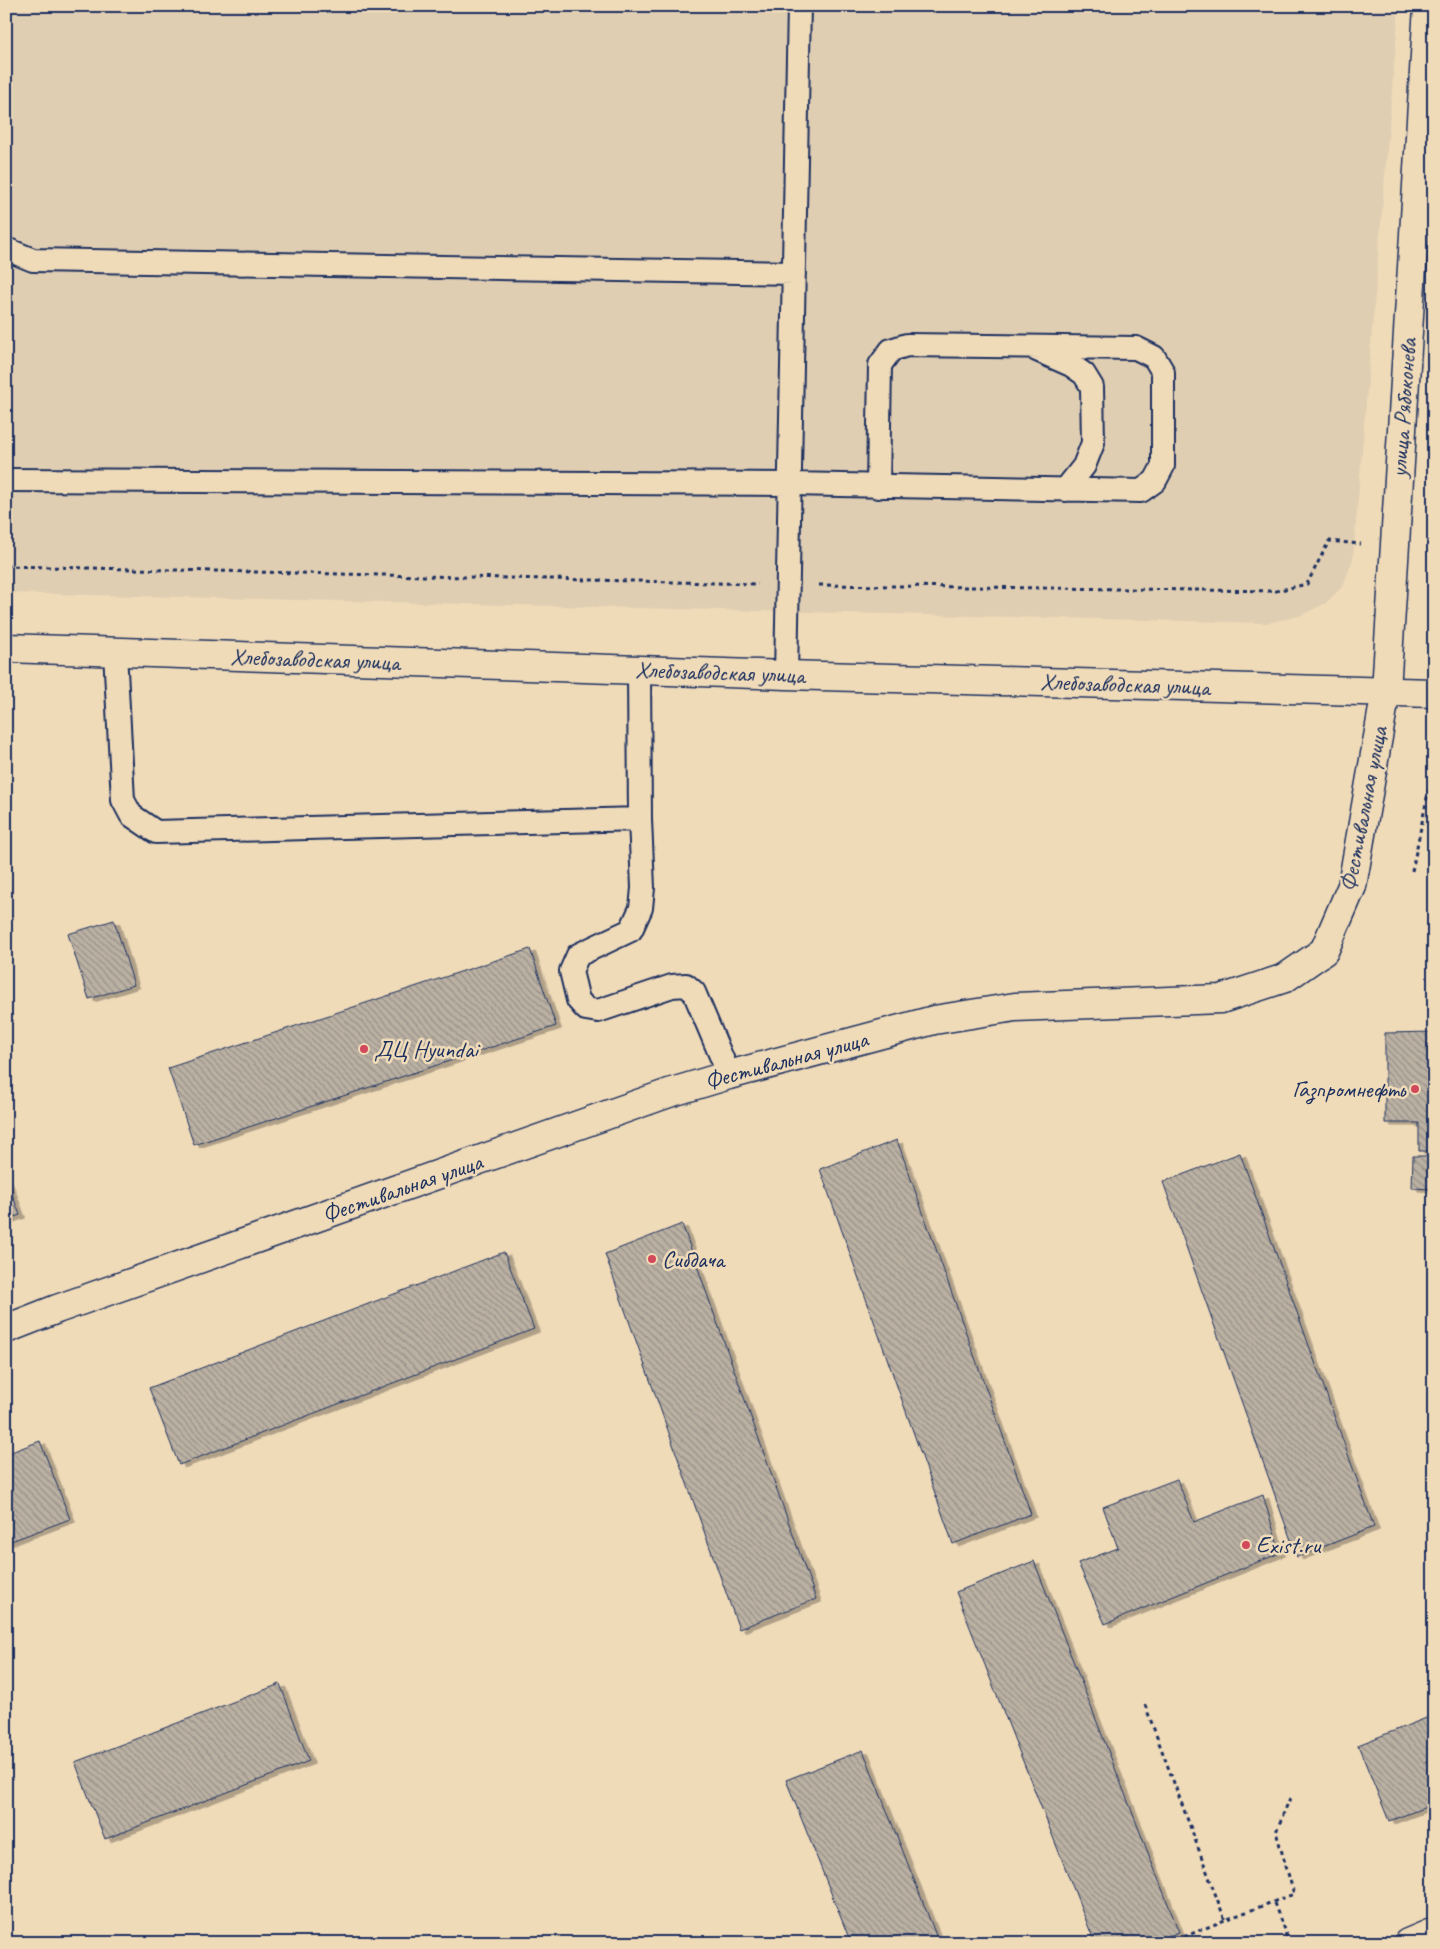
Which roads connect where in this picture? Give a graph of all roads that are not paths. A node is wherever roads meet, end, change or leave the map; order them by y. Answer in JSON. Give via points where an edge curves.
{"nodes":[{"id":1,"x":799,"y":6,"type":"edge"},
{"id":2,"x":1428,"y":6,"type":"edge"},
{"id":3,"x":6,"y":249,"type":"edge"},
{"id":4,"x":794,"y":273,"type":"junction"},
{"id":5,"x":1028,"y":346,"type":"junction"},
{"id":6,"x":6,"y":480,"type":"edge"},
{"id":7,"x":790,"y":484,"type":"junction"},
{"id":8,"x":878,"y":487,"type":"junction"},
{"id":9,"x":1065,"y":490,"type":"junction"},
{"id":10,"x":6,"y":648,"type":"edge"},
{"id":11,"x":115,"y":652,"type":"junction"},
{"id":12,"x":639,"y":670,"type":"junction"},
{"id":13,"x":786,"y":675,"type":"junction"},
{"id":14,"x":1386,"y":691,"type":"junction"},
{"id":15,"x":1434,"y":693,"type":"edge"},
{"id":16,"x":640,"y":819,"type":"junction"},
{"id":17,"x":729,"y":1075,"type":"junction"},
{"id":18,"x":6,"y":1329,"type":"edge"},
{"id":19,"x":1434,"y":1932,"type":"edge"},
{"id":20,"x":1408,"y":1943,"type":"edge"}],
"edges":[{"from":1,"to":4,"type":"lane"},
{"from":2,"to":14,"type":"street","name":"улица Рябоконева"},
{"from":3,"to":4,"type":"lane","via":[[33,260]]},
{"from":4,"to":7,"type":"lane"},
{"from":5,"to":8,"type":"lane","via":[[907,345],[891,350],[880,365]]},
{"from":5,"to":9,"type":"lane","via":[[1071,365],[1084,374],[1092,386],[1094,443],[1084,466]]},
{"from":5,"to":9,"type":"lane","via":[[1136,348],[1154,357],[1163,372],[1163,466],[1155,481],[1141,491]]},
{"from":6,"to":7,"type":"lane"},
{"from":7,"to":8,"type":"lane"},
{"from":7,"to":13,"type":"lane"},
{"from":8,"to":9,"type":"lane"},
{"from":10,"to":11,"type":"street","name":"Хлебозаводская улица"},
{"from":11,"to":12,"type":"street","name":"Хлебозаводская улица"},
{"from":11,"to":16,"type":"lane","via":[[124,800],[131,815],[156,832]]},
{"from":12,"to":13,"type":"street","name":"Хлебозаводская улица"},
{"from":12,"to":16,"type":"lane"},
{"from":13,"to":14,"type":"street","name":"Хлебозаводская улица"},
{"from":14,"to":15,"type":"street","name":"Хлебозаводская улица"},
{"from":14,"to":17,"type":"street","name":"Фестивальная улица","via":[[1352,886],[1324,951],[1285,978],[1221,999],[1014,1007],[934,1020]]},
{"from":16,"to":17,"type":"lane","via":[[641,908],[631,930],[578,954],[571,971],[578,1000],[586,1009],[598,1011],[672,986],[686,985],[694,992]]},
{"from":17,"to":18,"type":"street","name":"Фестивальная улица"},
{"from":19,"to":20,"type":"street"}]}
